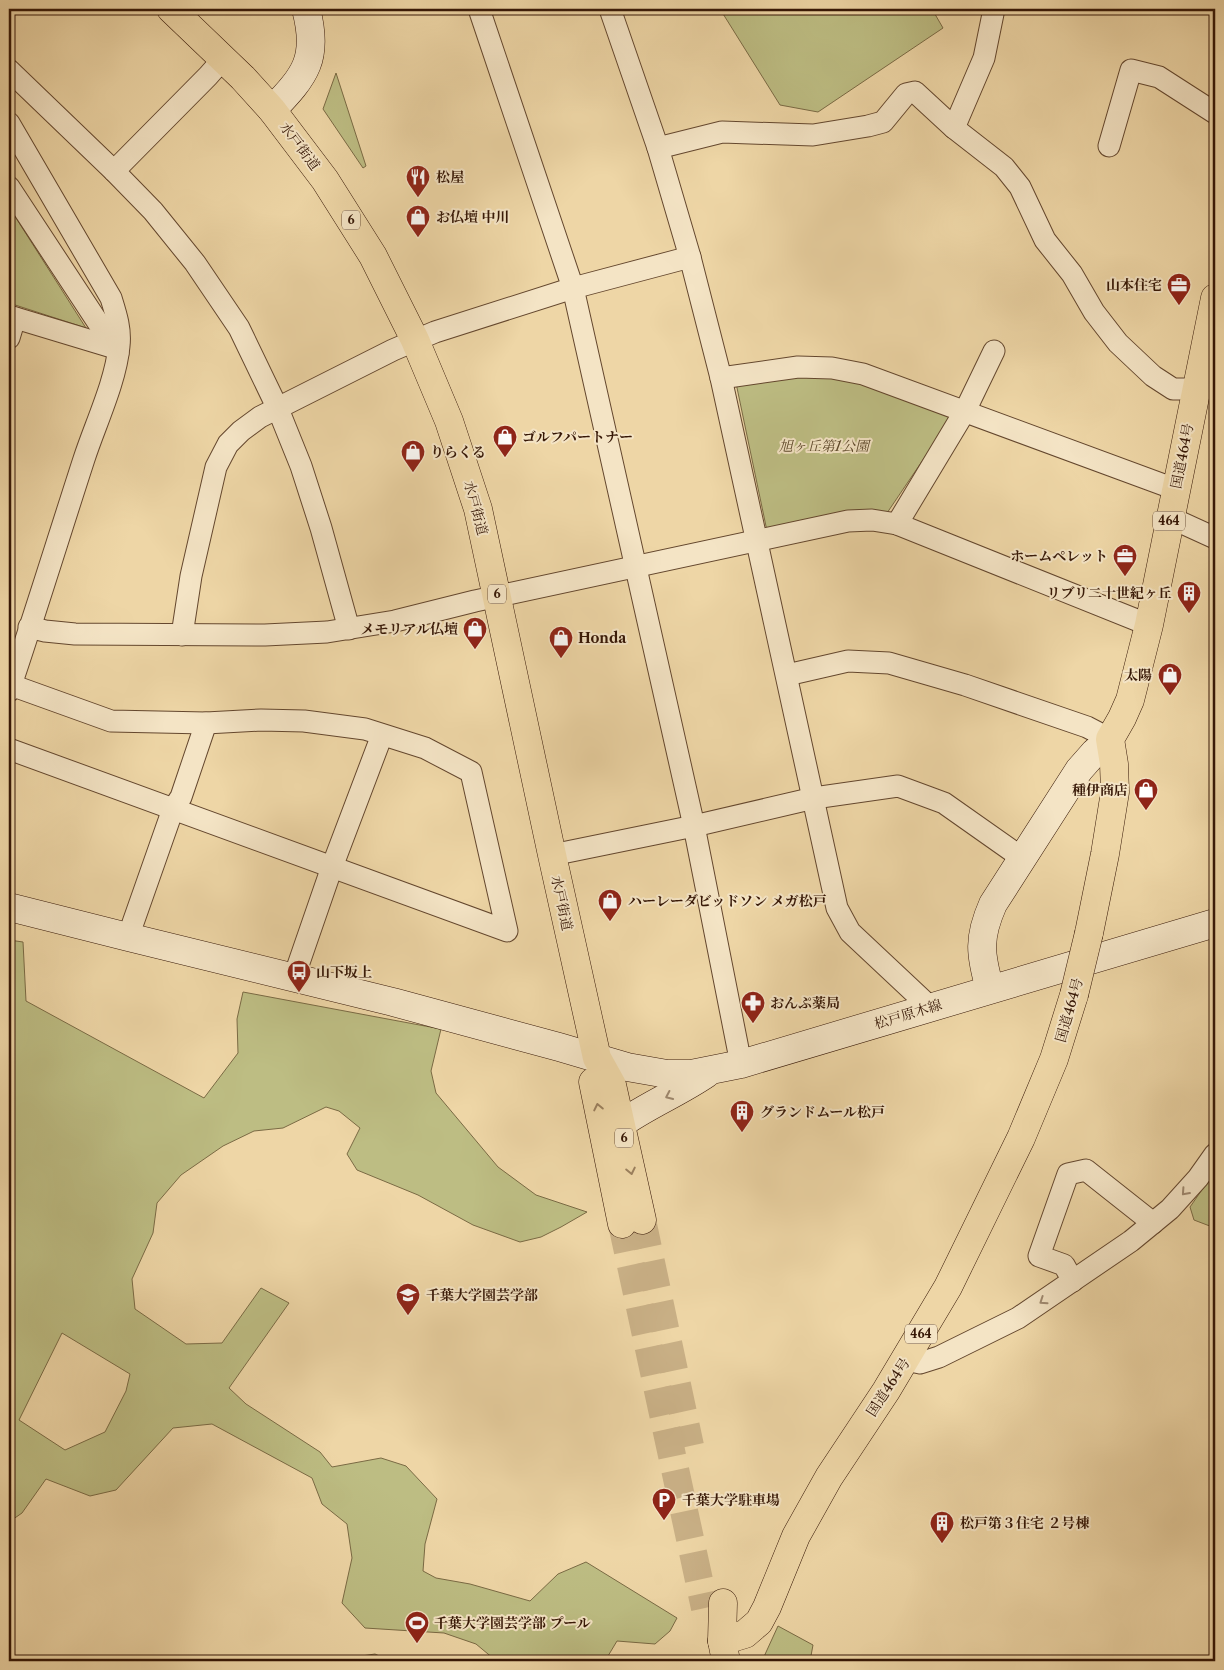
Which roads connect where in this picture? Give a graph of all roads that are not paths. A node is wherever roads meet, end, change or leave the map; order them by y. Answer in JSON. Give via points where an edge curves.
{"nodes":[{"id":1,"x":171,"y":9,"type":"edge"},
{"id":2,"x":306,"y":9,"type":"edge"},
{"id":3,"x":479,"y":9,"type":"edge"},
{"id":4,"x":610,"y":9,"type":"edge"},
{"id":5,"x":994,"y":9,"type":"edge"},
{"id":6,"x":222,"y":59,"type":"junction"},
{"id":7,"x":9,"y":70,"type":"edge"},
{"id":8,"x":272,"y":110,"type":"junction"},
{"id":9,"x":1215,"y":112,"type":"edge"},
{"id":10,"x":9,"y":123,"type":"edge"},
{"id":11,"x":954,"y":128,"type":"junction"},
{"id":12,"x":1109,"y":146,"type":"dead end"},
{"id":13,"x":658,"y":148,"type":"junction"},
{"id":14,"x":114,"y":171,"type":"junction"},
{"id":15,"x":9,"y":187,"type":"edge"},
{"id":16,"x":690,"y":257,"type":"junction"},
{"id":17,"x":573,"y":288,"type":"junction"},
{"id":18,"x":1215,"y":298,"type":"edge"},
{"id":19,"x":11,"y":324,"type":"edge"},
{"id":20,"x":415,"y":340,"type":"junction"},
{"id":21,"x":116,"y":351,"type":"junction"},
{"id":22,"x":994,"y":351,"type":"dead end"},
{"id":23,"x":721,"y":378,"type":"junction"},
{"id":24,"x":1206,"y":388,"type":"edge"},
{"id":25,"x":278,"y":408,"type":"junction"},
{"id":26,"x":965,"y":411,"type":"junction"},
{"id":27,"x":1176,"y":488,"type":"junction"},
{"id":28,"x":1170,"y":517,"type":"junction"},
{"id":29,"x":897,"y":524,"type":"junction"},
{"id":30,"x":1215,"y":538,"type":"edge"},
{"id":31,"x":758,"y":540,"type":"junction"},
{"id":32,"x":635,"y":566,"type":"junction"},
{"id":33,"x":498,"y":596,"type":"junction"},
{"id":34,"x":1149,"y":625,"type":"junction"},
{"id":35,"x":349,"y":629,"type":"junction"},
{"id":36,"x":182,"y":635,"type":"junction"},
{"id":37,"x":20,"y":638,"type":"edge"},
{"id":38,"x":787,"y":675,"type":"junction"},
{"id":39,"x":10,"y":688,"type":"edge"},
{"id":40,"x":206,"y":723,"type":"junction"},
{"id":41,"x":382,"y":735,"type":"junction"},
{"id":42,"x":1110,"y":740,"type":"junction"},
{"id":43,"x":9,"y":749,"type":"edge"},
{"id":44,"x":814,"y":798,"type":"junction"},
{"id":45,"x":173,"y":808,"type":"junction"},
{"id":46,"x":694,"y":826,"type":"junction"},
{"id":47,"x":552,"y":855,"type":"junction"},
{"id":48,"x":1022,"y":858,"type":"junction"},
{"id":49,"x":332,"y":868,"type":"junction"},
{"id":50,"x":9,"y":906,"type":"edge"},
{"id":51,"x":1215,"y":923,"type":"edge"},
{"id":52,"x":128,"y":937,"type":"junction"},
{"id":53,"x":294,"y":977,"type":"junction"},
{"id":54,"x":990,"y":989,"type":"junction"},
{"id":55,"x":931,"y":1008,"type":"junction"},
{"id":56,"x":597,"y":1058,"type":"junction"},
{"id":57,"x":741,"y":1064,"type":"junction"},
{"id":58,"x":711,"y":1071,"type":"junction"},
{"id":59,"x":621,"y":1124,"type":"junction"},
{"id":60,"x":1215,"y":1154,"type":"edge"},
{"id":61,"x":1153,"y":1223,"type":"junction"},
{"id":62,"x":1072,"y":1281,"type":"junction"},
{"id":63,"x":905,"y":1360,"type":"junction"},
{"id":64,"x":714,"y":1606,"type":"tunnel mouth"},
{"id":65,"x":724,"y":1651,"type":"edge"}],
"edges":[{"from":1,"to":6,"type":"highway","name":"水戸街道","number":"6"},
{"from":2,"to":8,"type":"street","via":[[311,38],[304,72],[296,86]]},
{"from":3,"to":17,"type":"street"},
{"from":4,"to":13,"type":"street"},
{"from":5,"to":11,"type":"street","via":[[984,58]]},
{"from":6,"to":8,"type":"highway","name":"水戸街道","number":"6"},
{"from":6,"to":14,"type":"street"},
{"from":7,"to":14,"type":"street"},
{"from":8,"to":20,"type":"highway","name":"水戸街道","number":"6","via":[[310,159],[356,228]]},
{"from":9,"to":12,"type":"street","via":[[1159,77],[1131,70]]},
{"from":10,"to":21,"type":"street","via":[[111,298],[120,330]]},
{"from":11,"to":13,"type":"street","via":[[915,92],[906,94],[883,122],[868,126],[813,134],[722,132]]},
{"from":11,"to":24,"type":"street","via":[[1004,167],[1020,187],[1045,240],[1118,343],[1153,376],[1173,389]]},
{"from":13,"to":16,"type":"street"},
{"from":14,"to":25,"type":"street","via":[[153,211],[195,263],[239,328]]},
{"from":15,"to":21,"type":"street"},
{"from":16,"to":17,"type":"street"},
{"from":16,"to":23,"type":"street"},
{"from":17,"to":20,"type":"street"},
{"from":17,"to":32,"type":"street"},
{"from":18,"to":24,"type":"highway","name":"国道464号","number":"464"},
{"from":19,"to":21,"type":"street"},
{"from":20,"to":25,"type":"street"},
{"from":20,"to":33,"type":"highway","name":"水戸街道","number":"6","via":[[463,462],[478,509]]},
{"from":21,"to":37,"type":"street","via":[[114,372]]},
{"from":22,"to":26,"type":"street"},
{"from":23,"to":26,"type":"street","via":[[798,367],[832,368],[863,374]]},
{"from":23,"to":31,"type":"street"},
{"from":24,"to":27,"type":"highway","name":"国道464号","number":"464"},
{"from":25,"to":35,"type":"street","via":[[321,528]]},
{"from":25,"to":36,"type":"street","via":[[241,431],[228,444],[216,467],[191,576]]},
{"from":26,"to":27,"type":"street"},
{"from":26,"to":29,"type":"street"},
{"from":27,"to":28,"type":"highway","name":"国道464号","number":"464"},
{"from":28,"to":30,"type":"street"},
{"from":28,"to":34,"type":"highway","name":"国道464号","number":"464"},
{"from":29,"to":31,"type":"street","via":[[848,521]]},
{"from":29,"to":34,"type":"street"},
{"from":31,"to":32,"type":"street"},
{"from":31,"to":38,"type":"street"},
{"from":32,"to":33,"type":"street"},
{"from":32,"to":46,"type":"street"},
{"from":33,"to":35,"type":"street"},
{"from":33,"to":47,"type":"highway","name":"水戸街道","number":"6"},
{"from":34,"to":42,"type":"highway","name":"国道464号","number":"464","via":[[1130,700]]},
{"from":35,"to":36,"type":"street","via":[[264,635]]},
{"from":36,"to":37,"type":"street","via":[[45,631]]},
{"from":37,"to":39,"type":"street"},
{"from":38,"to":42,"type":"street","via":[[848,661],[889,663],[1087,727]]},
{"from":38,"to":44,"type":"street"},
{"from":39,"to":40,"type":"street","via":[[111,721]]},
{"from":40,"to":41,"type":"street","via":[[304,721],[365,729]]},
{"from":40,"to":45,"type":"street","via":[[181,798]]},
{"from":41,"to":49,"type":"street"},
{"from":41,"to":49,"type":"street","via":[[425,748],[471,772],[507,931]]},
{"from":42,"to":48,"type":"street","via":[[1079,770]]},
{"from":42,"to":63,"type":"highway","name":"国道464号","number":"464","bridge":true,"via":[[1115,792],[1108,837],[1074,995],[1054,1059],[1010,1162],[948,1287]]},
{"from":43,"to":45,"type":"street"},
{"from":44,"to":46,"type":"street"},
{"from":44,"to":48,"type":"street","via":[[898,786],[944,803]]},
{"from":44,"to":55,"type":"street","via":[[837,908],[850,932]]},
{"from":45,"to":49,"type":"street"},
{"from":45,"to":52,"type":"street"},
{"from":46,"to":47,"type":"street"},
{"from":46,"to":57,"type":"street"},
{"from":47,"to":56,"type":"highway","name":"水戸街道","number":"6"},
{"from":48,"to":54,"type":"street","via":[[984,924],[982,947]]},
{"from":49,"to":53,"type":"street"},
{"from":50,"to":52,"type":"street","name":"松戸原木線"},
{"from":51,"to":54,"type":"street","name":"松戸原木線"},
{"from":52,"to":53,"type":"street","name":"松戸原木線"},
{"from":53,"to":56,"type":"street","name":"松戸原木線"},
{"from":54,"to":55,"type":"street","name":"松戸原木線"},
{"from":55,"to":57,"type":"street","name":"松戸原木線"},
{"from":56,"to":58,"type":"street","name":"松戸原木線","via":[[668,1074]]},
{"from":56,"to":59,"type":"highway","name":"水戸街道","number":"6","via":[[612,1085]]},
{"from":59,"to":56,"type":"highway","name":"水戸街道","number":"6","one_way":true,"via":[[632,1222],[593,1084]]},
{"from":57,"to":58,"type":"street","name":"松戸原木線"},
{"from":58,"to":59,"type":"street","one_way":true},
{"from":60,"to":61,"type":"street","one_way":true,"via":[[1198,1178]]},
{"from":61,"to":62,"type":"street"},
{"from":61,"to":62,"type":"street","via":[[1086,1170],[1068,1174],[1039,1256],[1064,1265]]},
{"from":62,"to":63,"type":"street","one_way":true,"via":[[1018,1318],[939,1357],[920,1363]]},
{"from":63,"to":65,"type":"highway","name":"国道464号","number":"464","via":[[829,1476],[796,1536],[760,1622]]},
{"from":64,"to":65,"type":"highway"}]}
